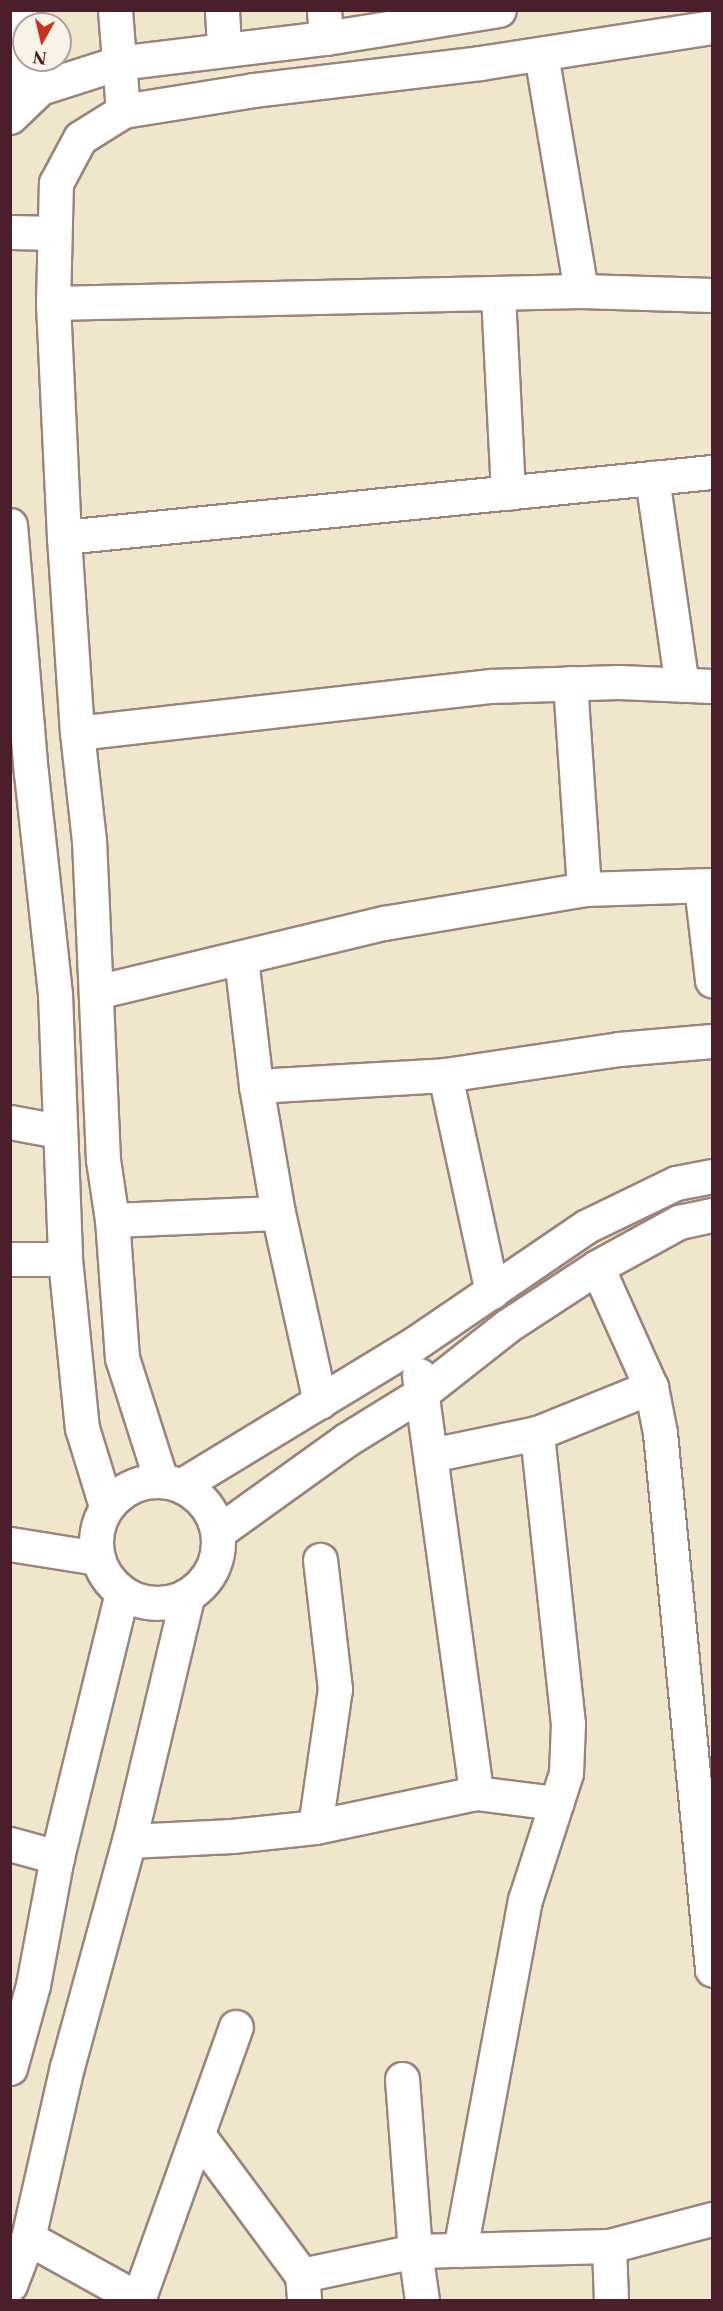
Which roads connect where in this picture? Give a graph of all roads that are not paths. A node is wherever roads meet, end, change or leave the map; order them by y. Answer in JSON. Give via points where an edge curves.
{"nodes":[{"id":1,"x":20,"y":10,"type":"edge"},
{"id":2,"x":115,"y":10,"type":"edge"},
{"id":3,"x":222,"y":10,"type":"edge"},
{"id":4,"x":499,"y":10,"type":"edge"},
{"id":5,"x":438,"y":15,"type":"edge"},
{"id":6,"x":325,"y":24,"type":"edge"},
{"id":7,"x":712,"y":27,"type":"edge"},
{"id":8,"x":224,"y":49,"type":"junction"},
{"id":9,"x":541,"y":54,"type":"junction"},
{"id":10,"x":118,"y":63,"type":"junction"},
{"id":11,"x":15,"y":110,"type":"edge"},
{"id":12,"x":123,"y":111,"type":"junction"},
{"id":13,"x":10,"y":232,"type":"edge"},
{"id":14,"x":53,"y":233,"type":"junction"},
{"id":15,"x":581,"y":291,"type":"junction"},
{"id":16,"x":498,"y":295,"type":"junction"},
{"id":17,"x":712,"y":295,"type":"edge"},
{"id":18,"x":53,"y":303,"type":"junction"},
{"id":19,"x":712,"y":472,"type":"edge"},
{"id":20,"x":652,"y":478,"type":"junction"},
{"id":21,"x":508,"y":493,"type":"junction"},
{"id":22,"x":10,"y":525,"type":"edge"},
{"id":23,"x":64,"y":537,"type":"junction"},
{"id":24,"x":570,"y":683,"type":"junction"},
{"id":25,"x":697,"y":685,"type":"edge"},
{"id":26,"x":77,"y":733,"type":"junction"},
{"id":27,"x":21,"y":774,"type":"edge"},
{"id":28,"x":707,"y":885,"type":"edge"},
{"id":29,"x":584,"y":889,"type":"junction"},
{"id":30,"x":241,"y":958,"type":"junction"},
{"id":31,"x":712,"y":980,"type":"edge"},
{"id":32,"x":96,"y":992,"type":"junction"},
{"id":33,"x":712,"y":1041,"type":"edge"},
{"id":34,"x":445,"y":1075,"type":"junction"},
{"id":35,"x":256,"y":1086,"type":"junction"},
{"id":36,"x":10,"y":1122,"type":"edge"},
{"id":37,"x":58,"y":1131,"type":"junction"},
{"id":38,"x":712,"y":1176,"type":"edge"},
{"id":39,"x":278,"y":1213,"type":"junction"},
{"id":40,"x":712,"y":1215,"type":"edge"},
{"id":41,"x":112,"y":1220,"type":"junction"},
{"id":42,"x":10,"y":1259,"type":"edge"},
{"id":43,"x":65,"y":1259,"type":"junction"},
{"id":44,"x":597,"y":1267,"type":"junction"},
{"id":45,"x":492,"y":1292,"type":"junction"},
{"id":46,"x":414,"y":1344,"type":"junction"},
{"id":47,"x":651,"y":1387,"type":"junction"},
{"id":48,"x":422,"y":1393,"type":"junction"},
{"id":49,"x":320,"y":1402,"type":"junction"},
{"id":50,"x":537,"y":1433,"type":"junction"},
{"id":51,"x":431,"y":1455,"type":"junction"},
{"id":52,"x":171,"y":1482,"type":"junction"},
{"id":53,"x":106,"y":1506,"type":"junction"},
{"id":54,"x":218,"y":1532,"type":"junction"},
{"id":55,"x":10,"y":1544,"type":"edge"},
{"id":56,"x":97,"y":1558,"type":"junction"},
{"id":57,"x":320,"y":1560,"type":"dead end"},
{"id":58,"x":122,"y":1593,"type":"junction"},
{"id":59,"x":186,"y":1596,"type":"junction"},
{"id":60,"x":476,"y":1792,"type":"junction"},
{"id":61,"x":556,"y":1803,"type":"junction"},
{"id":62,"x":315,"y":1827,"type":"junction"},
{"id":63,"x":129,"y":1841,"type":"junction"},
{"id":64,"x":10,"y":1844,"type":"edge"},
{"id":65,"x":57,"y":1857,"type":"junction"},
{"id":66,"x":712,"y":1969,"type":"edge"},
{"id":67,"x":22,"y":1982,"type":"edge"},
{"id":68,"x":236,"y":2027,"type":"dead end"},
{"id":69,"x":10,"y":2068,"type":"edge"},
{"id":70,"x":402,"y":2079,"type":"dead end"},
{"id":71,"x":199,"y":2136,"type":"junction"},
{"id":72,"x":712,"y":2219,"type":"edge"},
{"id":73,"x":28,"y":2238,"type":"junction"},
{"id":74,"x":609,"y":2246,"type":"junction"},
{"id":75,"x":460,"y":2250,"type":"junction"},
{"id":76,"x":415,"y":2251,"type":"junction"},
{"id":77,"x":10,"y":2285,"type":"edge"},
{"id":78,"x":303,"y":2288,"type":"edge"},
{"id":79,"x":139,"y":2300,"type":"edge"},
{"id":80,"x":422,"y":2301,"type":"edge"},
{"id":81,"x":611,"y":2301,"type":"edge"}],
"edges":[{"from":1,"to":11,"type":"street"},
{"from":2,"to":10,"type":"street"},
{"from":3,"to":8,"type":"street"},
{"from":4,"to":5,"type":"street"},
{"from":5,"to":6,"type":"street"},
{"from":6,"to":8,"type":"street"},
{"from":7,"to":9,"type":"street"},
{"from":8,"to":10,"type":"street"},
{"from":9,"to":12,"type":"street","via":[[254,90]]},
{"from":9,"to":15,"type":"street"},
{"from":10,"to":11,"type":"street","via":[[40,88]]},
{"from":10,"to":12,"type":"street"},
{"from":12,"to":14,"type":"street","via":[[80,138],[56,183]]},
{"from":13,"to":14,"type":"street"},
{"from":14,"to":18,"type":"street"},
{"from":15,"to":16,"type":"street"},
{"from":15,"to":17,"type":"street"},
{"from":16,"to":18,"type":"street"},
{"from":16,"to":21,"type":"street"},
{"from":18,"to":23,"type":"street"},
{"from":19,"to":20,"type":"street"},
{"from":20,"to":21,"type":"street"},
{"from":20,"to":25,"type":"street"},
{"from":21,"to":23,"type":"street"},
{"from":22,"to":27,"type":"street"},
{"from":23,"to":26,"type":"street"},
{"from":24,"to":25,"type":"street"},
{"from":24,"to":26,"type":"street","via":[[491,686]]},
{"from":24,"to":29,"type":"street"},
{"from":26,"to":32,"type":"street","via":[[89,841]]},
{"from":27,"to":37,"type":"street","via":[[55,994]]},
{"from":28,"to":29,"type":"street"},
{"from":28,"to":31,"type":"street"},
{"from":29,"to":30,"type":"street","via":[[384,923]]},
{"from":30,"to":32,"type":"street"},
{"from":30,"to":35,"type":"street"},
{"from":32,"to":41,"type":"street","via":[[103,1160]]},
{"from":33,"to":34,"type":"street","via":[[619,1048]]},
{"from":34,"to":35,"type":"street"},
{"from":34,"to":45,"type":"street"},
{"from":35,"to":39,"type":"street"},
{"from":36,"to":37,"type":"street"},
{"from":37,"to":43,"type":"street"},
{"from":38,"to":45,"type":"street","via":[[676,1184],[587,1226]]},
{"from":39,"to":41,"type":"street"},
{"from":39,"to":49,"type":"street"},
{"from":40,"to":44,"type":"street","via":[[679,1222]]},
{"from":41,"to":52,"type":"street","via":[[122,1358]]},
{"from":42,"to":43,"type":"street"},
{"from":43,"to":53,"type":"street","via":[[82,1428]]},
{"from":44,"to":47,"type":"street"},
{"from":44,"to":48,"type":"street","via":[[507,1326]]},
{"from":45,"to":46,"type":"street"},
{"from":46,"to":48,"type":"street"},
{"from":46,"to":49,"type":"street"},
{"from":47,"to":50,"type":"street"},
{"from":47,"to":66,"type":"street","via":[[660,1433]]},
{"from":48,"to":51,"type":"street"},
{"from":48,"to":54,"type":"street","via":[[346,1440]]},
{"from":49,"to":52,"type":"street"},
{"from":50,"to":51,"type":"street"},
{"from":50,"to":61,"type":"street","via":[[568,1724],[566,1773]]},
{"from":51,"to":60,"type":"street"},
{"from":52,"to":53,"type":"street","via":[[130,1486]]},
{"from":52,"to":54,"type":"street","via":[[209,1508]]},
{"from":53,"to":56,"type":"street","via":[[96,1531]]},
{"from":54,"to":59,"type":"street","via":[[211,1574]]},
{"from":55,"to":56,"type":"street"},
{"from":56,"to":58,"type":"street","via":[[106,1578]]},
{"from":57,"to":62,"type":"street","via":[[335,1689]]},
{"from":58,"to":59,"type":"street","via":[[153,1604]]},
{"from":58,"to":65,"type":"street"},
{"from":59,"to":63,"type":"street"},
{"from":60,"to":61,"type":"street"},
{"from":60,"to":62,"type":"street"},
{"from":61,"to":75,"type":"street","via":[[525,1900]]},
{"from":62,"to":63,"type":"street"},
{"from":63,"to":73,"type":"street","via":[[66,2067]]},
{"from":64,"to":65,"type":"street"},
{"from":65,"to":67,"type":"street"},
{"from":67,"to":69,"type":"street"},
{"from":68,"to":71,"type":"street"},
{"from":70,"to":76,"type":"street"},
{"from":71,"to":78,"type":"street"},
{"from":71,"to":79,"type":"street"},
{"from":72,"to":74,"type":"street"},
{"from":73,"to":77,"type":"street"},
{"from":73,"to":79,"type":"street"},
{"from":74,"to":75,"type":"street"},
{"from":74,"to":81,"type":"street"},
{"from":75,"to":76,"type":"street"},
{"from":76,"to":78,"type":"street"},
{"from":76,"to":80,"type":"street"}]}
